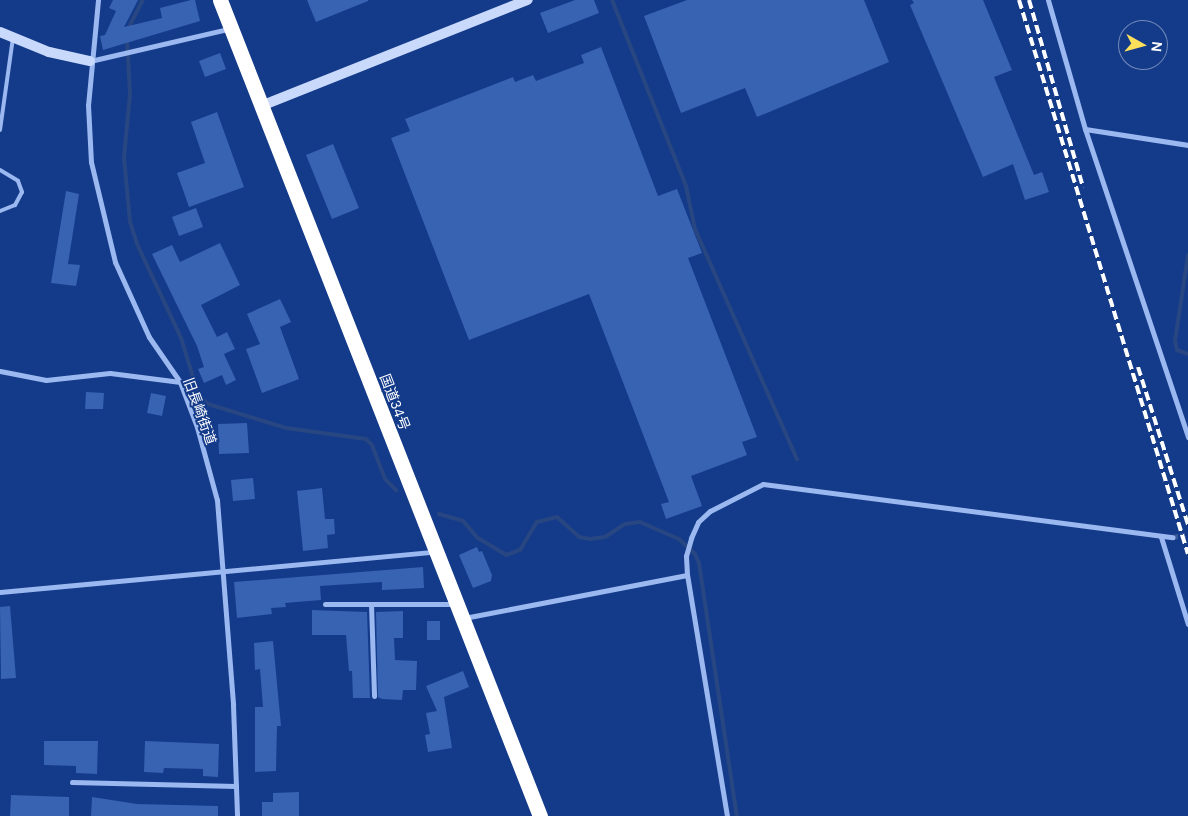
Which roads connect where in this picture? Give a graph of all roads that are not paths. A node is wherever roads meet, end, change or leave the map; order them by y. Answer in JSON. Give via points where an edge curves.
{"nodes":[{"id":1,"x":98,"y":0,"type":"edge"},
{"id":2,"x":220,"y":0,"type":"edge"},
{"id":3,"x":528,"y":0,"type":"edge"},
{"id":4,"x":1048,"y":0,"type":"edge"},
{"id":5,"x":232,"y":28,"type":"junction"},
{"id":6,"x":0,"y":32,"type":"edge"},
{"id":7,"x":13,"y":38,"type":"junction"},
{"id":8,"x":90,"y":61,"type":"junction"},
{"id":9,"x":261,"y":106,"type":"junction"},
{"id":10,"x":1085,"y":129,"type":"junction"},
{"id":11,"x":0,"y":130,"type":"edge"},
{"id":12,"x":1188,"y":145,"type":"edge"},
{"id":13,"x":0,"y":170,"type":"edge"},
{"id":14,"x":0,"y":211,"type":"edge"},
{"id":15,"x":0,"y":371,"type":"edge"},
{"id":16,"x":180,"y":382,"type":"junction"},
{"id":17,"x":1188,"y":437,"type":"edge"},
{"id":18,"x":1161,"y":537,"type":"junction"},
{"id":19,"x":1173,"y":537,"type":"tunnel mouth"},
{"id":20,"x":436,"y":552,"type":"junction"},
{"id":21,"x":224,"y":571,"type":"junction"},
{"id":22,"x":687,"y":575,"type":"junction"},
{"id":23,"x":0,"y":592,"type":"edge"},
{"id":24,"x":325,"y":604,"type":"dead end"},
{"id":25,"x":371,"y":604,"type":"junction"},
{"id":26,"x":457,"y":604,"type":"junction"},
{"id":27,"x":463,"y":618,"type":"junction"},
{"id":28,"x":1188,"y":624,"type":"edge"},
{"id":29,"x":374,"y":696,"type":"dead end"},
{"id":30,"x":72,"y":782,"type":"dead end"},
{"id":31,"x":236,"y":786,"type":"junction"},
{"id":32,"x":237,"y":816,"type":"edge"},
{"id":33,"x":540,"y":816,"type":"edge"},
{"id":34,"x":727,"y":816,"type":"edge"}],
"edges":[{"from":1,"to":8,"type":"street","name":"旧長崎街道"},
{"from":2,"to":5,"type":"highway","name":"国道34号"},
{"from":3,"to":9,"type":"street"},
{"from":4,"to":10,"type":"street"},
{"from":5,"to":8,"type":"street"},
{"from":5,"to":9,"type":"highway","name":"国道34号"},
{"from":6,"to":7,"type":"street"},
{"from":7,"to":8,"type":"street","via":[[49,52]]},
{"from":7,"to":11,"type":"lane"},
{"from":8,"to":16,"type":"street","name":"旧長崎街道","via":[[91,162],[115,262],[149,337]]},
{"from":9,"to":20,"type":"highway","name":"国道34号"},
{"from":10,"to":12,"type":"street"},
{"from":10,"to":17,"type":"street"},
{"from":13,"to":14,"type":"lane","via":[[18,181],[22,192],[16,205]]},
{"from":15,"to":16,"type":"street","via":[[46,380],[110,373]]},
{"from":16,"to":21,"type":"street","name":"旧長崎街道","via":[[197,426],[217,500]]},
{"from":18,"to":19,"type":"street"},
{"from":18,"to":22,"type":"street","via":[[763,484],[710,511],[698,522],[686,556]]},
{"from":18,"to":28,"type":"street"},
{"from":20,"to":21,"type":"street"},
{"from":20,"to":26,"type":"highway","name":"国道34号"},
{"from":21,"to":23,"type":"street"},
{"from":21,"to":31,"type":"street","name":"旧長崎街道"},
{"from":22,"to":27,"type":"street"},
{"from":22,"to":34,"type":"street"},
{"from":24,"to":25,"type":"street"},
{"from":25,"to":26,"type":"street"},
{"from":25,"to":29,"type":"street"},
{"from":26,"to":27,"type":"highway","name":"国道34号"},
{"from":27,"to":33,"type":"highway","name":"国道34号"},
{"from":30,"to":31,"type":"street"},
{"from":31,"to":32,"type":"street","name":"旧長崎街道"}]}
